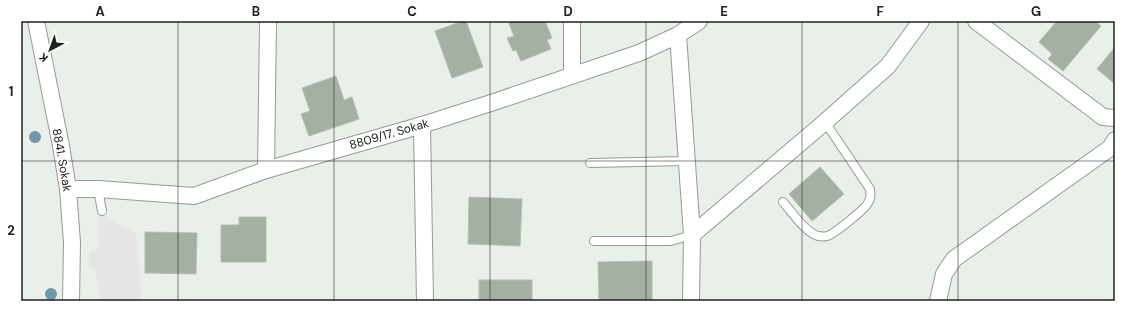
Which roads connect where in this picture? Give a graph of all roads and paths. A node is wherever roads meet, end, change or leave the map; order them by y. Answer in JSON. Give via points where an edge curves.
{"nodes":[{"id":1,"x":36,"y":21,"type":"edge"},
{"id":2,"x":268,"y":21,"type":"edge"},
{"id":3,"x":572,"y":21,"type":"edge"},
{"id":4,"x":699,"y":21,"type":"edge"},
{"id":5,"x":921,"y":21,"type":"edge"},
{"id":6,"x":976,"y":21,"type":"edge"},
{"id":7,"x":678,"y":35,"type":"junction"},
{"id":8,"x":572,"y":75,"type":"junction"},
{"id":9,"x":1115,"y":118,"type":"edge"},
{"id":10,"x":825,"y":122,"type":"junction"},
{"id":11,"x":422,"y":125,"type":"junction"},
{"id":12,"x":1115,"y":140,"type":"edge"},
{"id":13,"x":687,"y":161,"type":"junction"},
{"id":14,"x":590,"y":163,"type":"dead end"},
{"id":15,"x":266,"y":170,"type":"junction"},
{"id":16,"x":68,"y":189,"type":"junction"},
{"id":17,"x":98,"y":189,"type":"junction"},
{"id":18,"x":783,"y":202,"type":"dead end"},
{"id":19,"x":102,"y":211,"type":"dead end"},
{"id":20,"x":692,"y":235,"type":"junction"},
{"id":21,"x":594,"y":241,"type":"dead end"},
{"id":22,"x":71,"y":301,"type":"edge"},
{"id":23,"x":425,"y":301,"type":"edge"},
{"id":24,"x":691,"y":301,"type":"edge"},
{"id":25,"x":938,"y":301,"type":"edge"}],
"edges":[{"from":1,"to":16,"type":"street","name":"8841. Sokak"},
{"from":2,"to":15,"type":"street"},
{"from":3,"to":8,"type":"street"},
{"from":4,"to":7,"type":"street","name":"8809/17. Sokak"},
{"from":5,"to":10,"type":"street","via":[[888,66]]},
{"from":6,"to":9,"type":"street","via":[[1103,118]]},
{"from":7,"to":8,"type":"street","name":"8809/17. Sokak","via":[[638,53]]},
{"from":7,"to":13,"type":"street"},
{"from":8,"to":11,"type":"street","name":"8809/17. Sokak"},
{"from":10,"to":18,"type":"lane","via":[[870,188],[868,204],[827,236],[819,236],[806,228]]},
{"from":10,"to":20,"type":"street"},
{"from":11,"to":15,"type":"street","name":"8809/17. Sokak"},
{"from":11,"to":23,"type":"street"},
{"from":12,"to":25,"type":"street","via":[[1110,148],[954,259],[944,274]]},
{"from":13,"to":14,"type":"lane"},
{"from":13,"to":20,"type":"street"},
{"from":15,"to":17,"type":"street","name":"8809/17. Sokak","via":[[194,196]]},
{"from":16,"to":17,"type":"street","name":"8809/17. Sokak"},
{"from":16,"to":22,"type":"street","name":"8841. Sokak","via":[[72,243]]},
{"from":17,"to":19,"type":"lane"},
{"from":20,"to":21,"type":"lane","via":[[671,240]]},
{"from":20,"to":24,"type":"street"}]}
